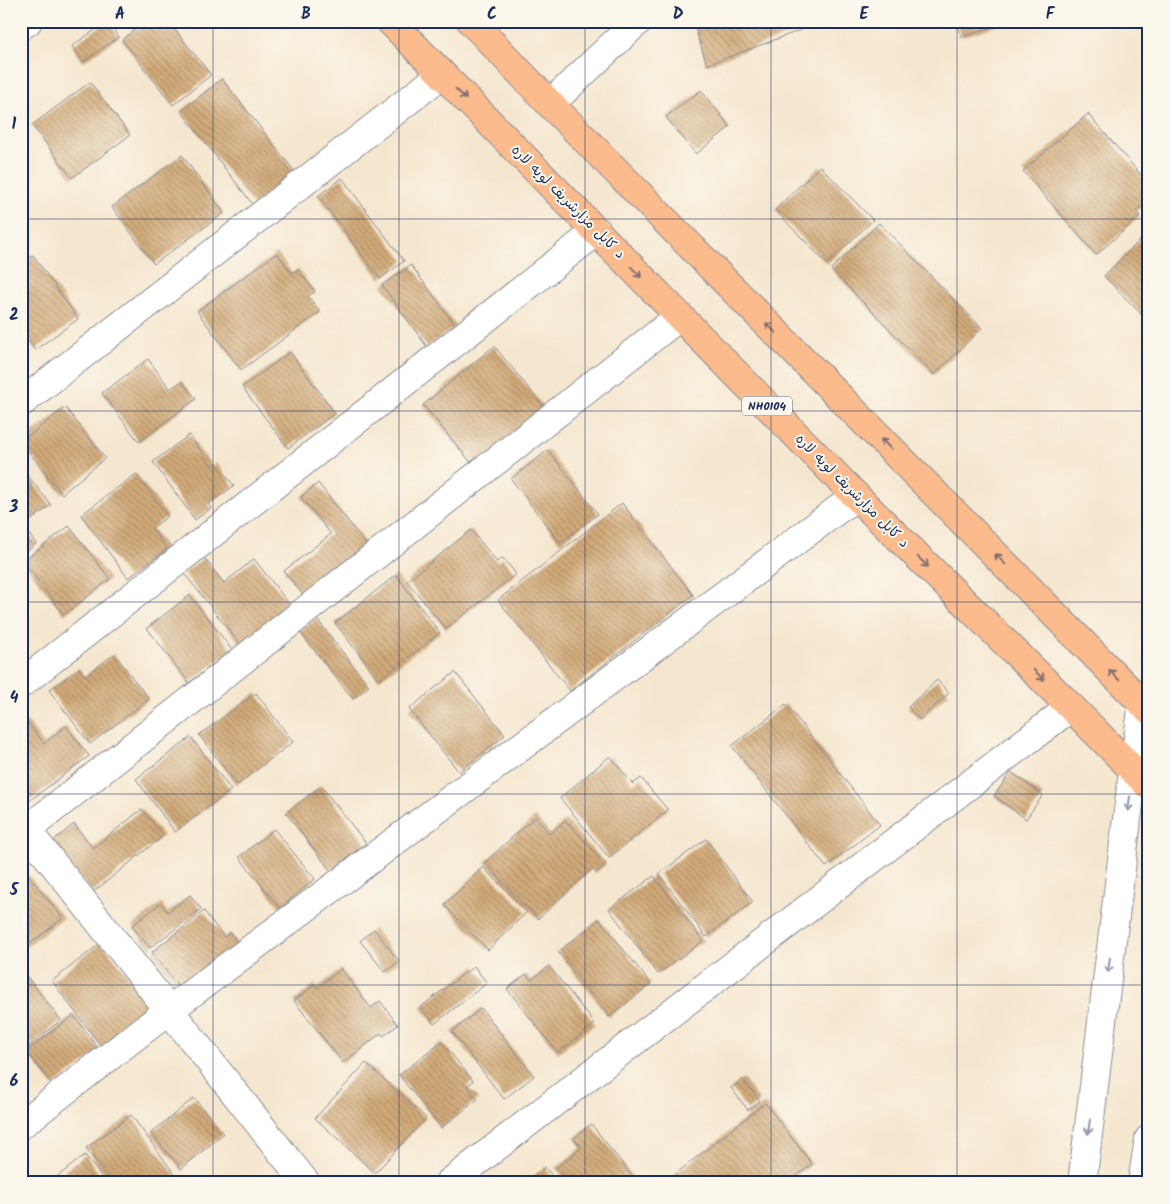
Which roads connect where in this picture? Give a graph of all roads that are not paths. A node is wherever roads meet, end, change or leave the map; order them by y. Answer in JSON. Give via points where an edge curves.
{"nodes":[{"id":1,"x":28,"y":21,"type":"edge"},
{"id":2,"x":390,"y":21,"type":"edge"},
{"id":3,"x":471,"y":21,"type":"edge"},
{"id":4,"x":638,"y":21,"type":"edge"},
{"id":5,"x":21,"y":26,"type":"edge"},
{"id":6,"x":442,"y":75,"type":"junction"},
{"id":7,"x":550,"y":104,"type":"junction"},
{"id":8,"x":597,"y":232,"type":"junction"},
{"id":9,"x":679,"y":316,"type":"junction"},
{"id":10,"x":21,"y":403,"type":"edge"},
{"id":11,"x":856,"y":496,"type":"junction"},
{"id":12,"x":21,"y":684,"type":"edge"},
{"id":13,"x":1071,"y":707,"type":"junction"},
{"id":14,"x":1146,"y":707,"type":"edge"},
{"id":15,"x":1141,"y":778,"type":"edge"},
{"id":16,"x":23,"y":829,"type":"edge"},
{"id":17,"x":168,"y":1011,"type":"junction"},
{"id":18,"x":21,"y":1125,"type":"edge"},
{"id":19,"x":1149,"y":1139,"type":"edge"},
{"id":20,"x":306,"y":1183,"type":"edge"},
{"id":21,"x":449,"y":1183,"type":"edge"},
{"id":22,"x":1082,"y":1183,"type":"edge"},
{"id":23,"x":1142,"y":1183,"type":"edge"}],
"edges":[{"from":1,"to":5,"type":"street"},
{"from":2,"to":6,"type":"highway","name":"د کابل مزارشریف لویه لاره","number":"NH0104"},
{"from":3,"to":7,"type":"highway"},
{"from":4,"to":7,"type":"street"},
{"from":6,"to":8,"type":"highway","name":"د کابل مزارشریف لویه لاره","number":"NH0104","one_way":true},
{"from":6,"to":10,"type":"street"},
{"from":14,"to":7,"type":"highway","one_way":true},
{"from":8,"to":9,"type":"highway","name":"د کابل مزارشریف لویه لاره","number":"NH0104","one_way":true},
{"from":8,"to":12,"type":"street"},
{"from":9,"to":11,"type":"highway","name":"د کابل مزارشریف لویه لاره","number":"NH0104"},
{"from":9,"to":16,"type":"street"},
{"from":11,"to":13,"type":"highway","name":"د کابل مزارشریف لویه لاره","number":"NH0104","one_way":true},
{"from":11,"to":17,"type":"street"},
{"from":13,"to":15,"type":"highway","name":"د کابل مزارشریف لویه لاره","number":"NH0104"},
{"from":13,"to":21,"type":"street"},
{"from":14,"to":15,"type":"street"},
{"from":15,"to":22,"type":"street","one_way":true},
{"from":16,"to":17,"type":"street"},
{"from":17,"to":18,"type":"street"},
{"from":17,"to":20,"type":"street"},
{"from":19,"to":23,"type":"street"}]}
